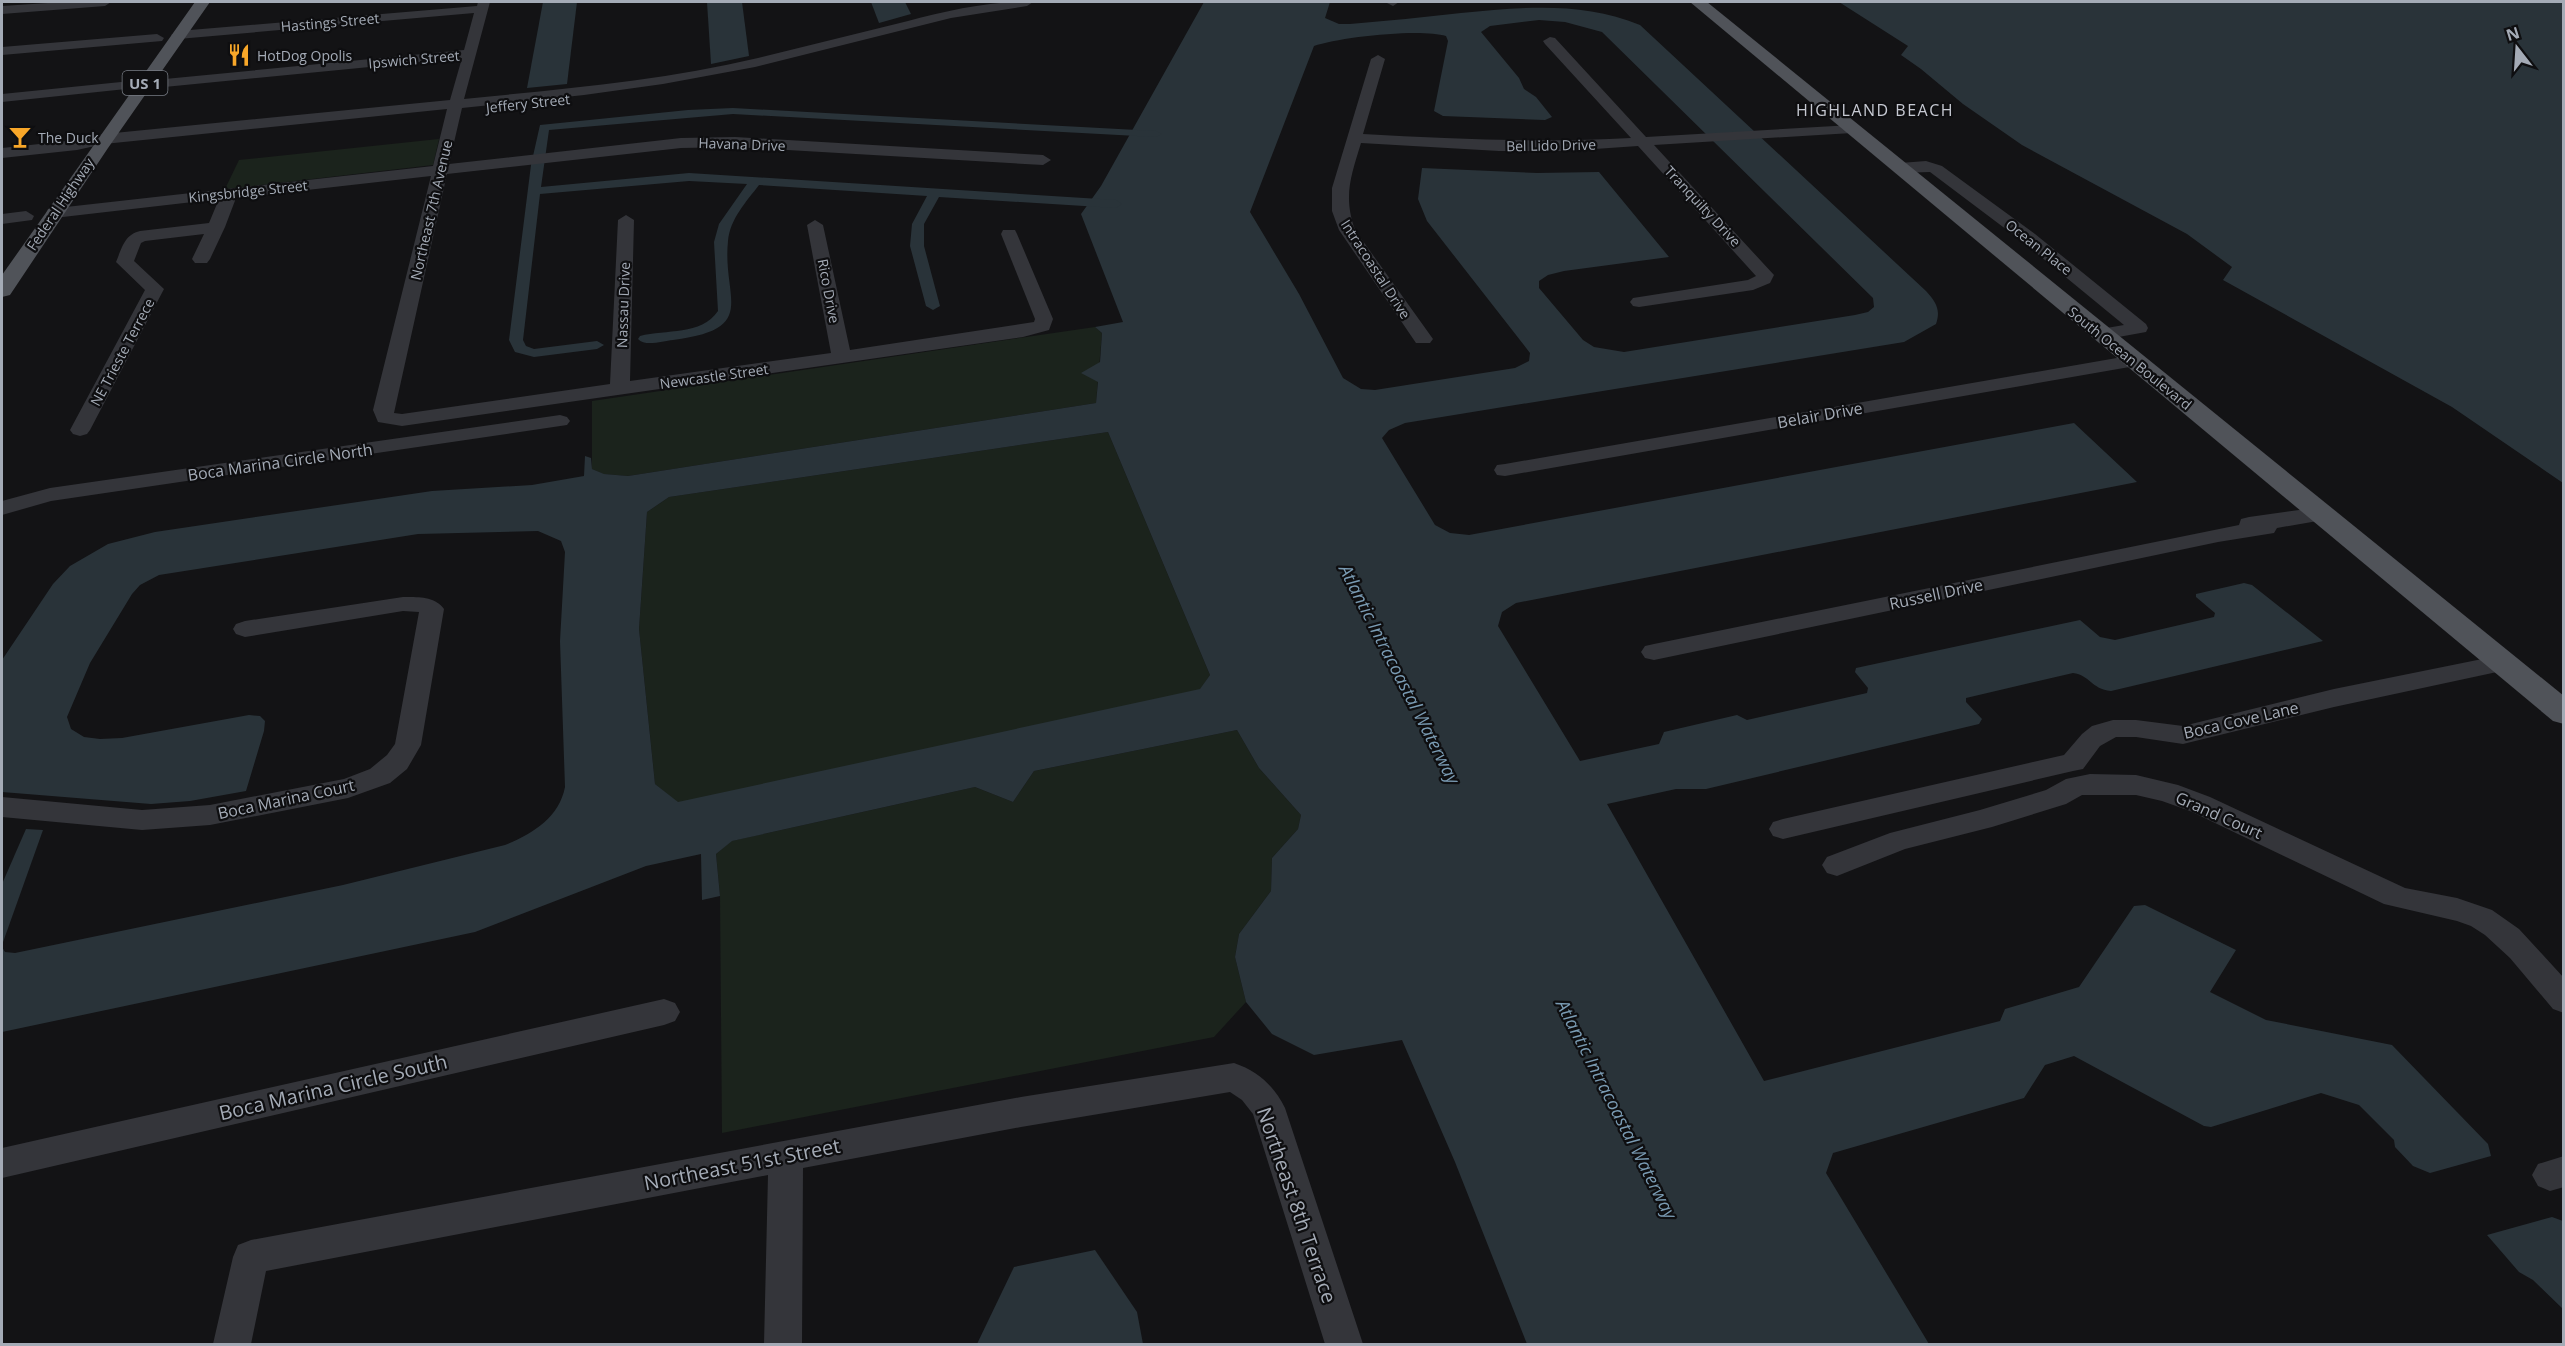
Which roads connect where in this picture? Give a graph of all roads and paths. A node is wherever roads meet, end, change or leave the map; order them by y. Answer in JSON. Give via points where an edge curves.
{"nodes":[{"id":1,"x":105,"y":2,"type":"edge"},
{"id":2,"x":184,"y":2,"type":"edge"},
{"id":3,"x":201,"y":2,"type":"edge"},
{"id":4,"x":1027,"y":2,"type":"edge"},
{"id":5,"x":1698,"y":2,"type":"edge"},
{"id":6,"x":483,"y":5,"type":"edge"},
{"id":7,"x":2,"y":10,"type":"edge"},
{"id":8,"x":178,"y":35,"type":"junction"},
{"id":9,"x":157,"y":38,"type":"junction"},
{"id":10,"x":1550,"y":41,"type":"dead end"},
{"id":11,"x":2,"y":51,"type":"edge"},
{"id":12,"x":470,"y":53,"type":"junction"},
{"id":13,"x":145,"y":54,"type":"dead end"},
{"id":14,"x":1378,"y":59,"type":"dead end"},
{"id":15,"x":133,"y":70,"type":"dead end"},
{"id":16,"x":144,"y":85,"type":"junction"},
{"id":17,"x":121,"y":87,"type":"junction"},
{"id":18,"x":2,"y":98,"type":"edge"},
{"id":19,"x":107,"y":104,"type":"dead end"},
{"id":20,"x":455,"y":107,"type":"junction"},
{"id":21,"x":1849,"y":126,"type":"junction"},
{"id":22,"x":98,"y":138,"type":"junction"},
{"id":23,"x":1354,"y":138,"type":"junction"},
{"id":24,"x":1643,"y":142,"type":"junction"},
{"id":25,"x":77,"y":146,"type":"junction"},
{"id":26,"x":2,"y":153,"type":"edge"},
{"id":27,"x":1043,"y":160,"type":"dead end"},
{"id":28,"x":1900,"y":168,"type":"junction"},
{"id":29,"x":60,"y":169,"type":"dead end"},
{"id":30,"x":441,"y":169,"type":"junction"},
{"id":31,"x":229,"y":194,"type":"dead end"},
{"id":32,"x":46,"y":206,"type":"junction"},
{"id":33,"x":626,"y":220,"type":"dead end"},
{"id":34,"x":815,"y":225,"type":"dead end"},
{"id":35,"x":8,"y":227,"type":"edge"},
{"id":36,"x":217,"y":227,"type":"junction"},
{"id":37,"x":2022,"y":233,"type":"junction"},
{"id":38,"x":1010,"y":234,"type":"dead end"},
{"id":39,"x":1990,"y":243,"type":"junction"},
{"id":40,"x":2037,"y":244,"type":"junction"},
{"id":41,"x":201,"y":259,"type":"dead end"},
{"id":42,"x":2,"y":290,"type":"edge"},
{"id":43,"x":1639,"y":302,"type":"dead end"},
{"id":44,"x":2102,"y":334,"type":"junction"},
{"id":45,"x":1422,"y":339,"type":"dead end"},
{"id":46,"x":842,"y":357,"type":"junction"},
{"id":47,"x":2134,"y":361,"type":"junction"},
{"id":48,"x":621,"y":389,"type":"junction"},
{"id":49,"x":385,"y":418,"type":"joint"},
{"id":50,"x":560,"y":421,"type":"dead end"},
{"id":51,"x":80,"y":430,"type":"dead end"},
{"id":52,"x":1505,"y":470,"type":"dead end"},
{"id":53,"x":2,"y":508,"type":"edge"},
{"id":54,"x":2321,"y":514,"type":"junction"},
{"id":55,"x":245,"y":629,"type":"dead end"},
{"id":56,"x":1654,"y":652,"type":"dead end"},
{"id":57,"x":2502,"y":663,"type":"junction"},
{"id":58,"x":2564,"y":713,"type":"edge"},
{"id":59,"x":2,"y":807,"type":"edge"},
{"id":60,"x":1783,"y":829,"type":"dead end"},
{"id":61,"x":1837,"y":866,"type":"dead end"},
{"id":62,"x":2564,"y":1000,"type":"edge"},
{"id":63,"x":664,"y":1012,"type":"dead end"},
{"id":64,"x":1234,"y":1077,"type":"joint"},
{"id":65,"x":786,"y":1156,"type":"junction"},
{"id":66,"x":2,"y":1163,"type":"edge"},
{"id":67,"x":232,"y":1344,"type":"edge"},
{"id":68,"x":783,"y":1344,"type":"edge"},
{"id":69,"x":1344,"y":1344,"type":"edge"}],
"edges":[{"from":1,"to":7,"type":"street"},
{"from":2,"to":9,"type":"main road","number":"US 1"},
{"from":3,"to":8,"type":"main road","name":"Federal Highway","number":"US 1"},
{"from":4,"to":20,"type":"street","name":"Jeffery Street","via":[[886,29],[755,63],[640,87]]},
{"from":5,"to":21,"type":"main road","name":"South Ocean Boulevard"},
{"from":6,"to":8,"type":"street","name":"Hastings Street"},
{"from":6,"to":12,"type":"street","name":"Northeast 7th Avenue"},
{"from":8,"to":16,"type":"main road","name":"Federal Highway","number":"US 1"},
{"from":9,"to":11,"type":"street"},
{"from":9,"to":13,"type":"main road","number":"US 1"},
{"from":10,"to":24,"type":"street","name":"Tranquilty Drive"},
{"from":12,"to":16,"type":"street","name":"Ipswich Street"},
{"from":12,"to":20,"type":"street","name":"Northeast 7th Avenue"},
{"from":14,"to":23,"type":"street","name":"Intracoastal Drive"},
{"from":15,"to":17,"type":"main road","number":"US 1"},
{"from":16,"to":22,"type":"main road","name":"Federal Highway","number":"US 1"},
{"from":17,"to":18,"type":"street"},
{"from":17,"to":19,"type":"main road","number":"US 1"},
{"from":20,"to":22,"type":"street","name":"Jeffery Street","via":[[199,133]]},
{"from":20,"to":30,"type":"street","name":"Northeast 7th Avenue"},
{"from":21,"to":24,"type":"street","name":"Bel Lido Drive"},
{"from":21,"to":28,"type":"main road","name":"South Ocean Boulevard"},
{"from":22,"to":25,"type":"main road","name":"Federal Highway","number":"US 1"},
{"from":22,"to":32,"type":"main road","name":"Federal Highway","number":"US 1"},
{"from":23,"to":24,"type":"street","name":"Bel Lido Drive","via":[[1533,146]]},
{"from":23,"to":45,"type":"street","name":"Intracoastal Drive","via":[[1340,188],[1342,220]]},
{"from":24,"to":43,"type":"street","name":"Tranquilty Drive","via":[[1764,279],[1754,285]]},
{"from":25,"to":26,"type":"street"},
{"from":25,"to":29,"type":"main road","name":"Federal Highway","number":"US 1"},
{"from":27,"to":30,"type":"street","name":"Havana Drive","via":[[725,142],[681,143]]},
{"from":28,"to":37,"type":"street","name":"Ocean Place","via":[[1936,169]]},
{"from":28,"to":39,"type":"main road","name":"South Ocean Boulevard"},
{"from":30,"to":32,"type":"street","name":"Kingsbridge Street"},
{"from":30,"to":49,"type":"street","name":"Northeast 7th Avenue","via":[[383,410]]},
{"from":31,"to":36,"type":"street"},
{"from":32,"to":35,"type":"main road","name":"Federal Highway","number":"US 1"},
{"from":32,"to":42,"type":"main road","name":"Federal Highway","number":"US 1"},
{"from":33,"to":48,"type":"street","name":"Nassau Drive"},
{"from":34,"to":46,"type":"street","name":"Rico Drive"},
{"from":36,"to":41,"type":"street"},
{"from":36,"to":51,"type":"street","name":"NE Trieste Terrece","via":[[140,236],[133,241],[125,262],[155,289]]},
{"from":37,"to":39,"type":"street"},
{"from":37,"to":40,"type":"street","name":"Ocean Place"},
{"from":38,"to":46,"type":"street","name":"Newcastle Street","via":[[1044,319],[1042,326]]},
{"from":39,"to":40,"type":"street"},
{"from":39,"to":44,"type":"main road","name":"South Ocean Boulevard"},
{"from":40,"to":44,"type":"street","name":"Ocean Place","via":[[2139,328]]},
{"from":44,"to":47,"type":"main road","name":"South Ocean Boulevard"},
{"from":46,"to":48,"type":"street","name":"Newcastle Street"},
{"from":47,"to":52,"type":"street","name":"Belair Drive"},
{"from":47,"to":54,"type":"main road","name":"South Ocean Boulevard"},
{"from":48,"to":49,"type":"street","name":"Newcastle Street","via":[[402,420]]},
{"from":50,"to":53,"type":"street","name":"Boca Marina Circle North","via":[[51,495]]},
{"from":54,"to":56,"type":"street","name":"Russell Drive","via":[[2267,523],[2266,528],[2256,531],[2218,535]]},
{"from":54,"to":57,"type":"main road","name":"South Ocean Boulevard"},
{"from":55,"to":59,"type":"street","name":"Boca Marina Court","via":[[403,604],[421,604],[432,609],[408,745],[397,762],[380,776],[348,788],[210,815],[142,820]]},
{"from":57,"to":58,"type":"main road","name":"South Ocean Boulevard"},
{"from":57,"to":60,"type":"street","name":"Boca Cove Lane","via":[[2183,735],[2139,727],[2112,729],[2091,740],[2073,762]]},
{"from":61,"to":62,"type":"street","name":"Grand Court","via":[[1874,849],[2056,797],[2076,786],[2104,783],[2144,787],[2200,804],[2395,896],[2467,912],[2485,920],[2502,930]]},
{"from":63,"to":66,"type":"street","name":"Boca Marina Circle South"},
{"from":64,"to":65,"type":"street","name":"Northeast 51st Street"},
{"from":64,"to":69,"type":"street","name":"Northeast 8th Terrace","via":[[1254,1090],[1268,1108]]},
{"from":65,"to":67,"type":"street","name":"Northeast 51st Street","via":[[251,1257]]},
{"from":65,"to":68,"type":"street"}]}
